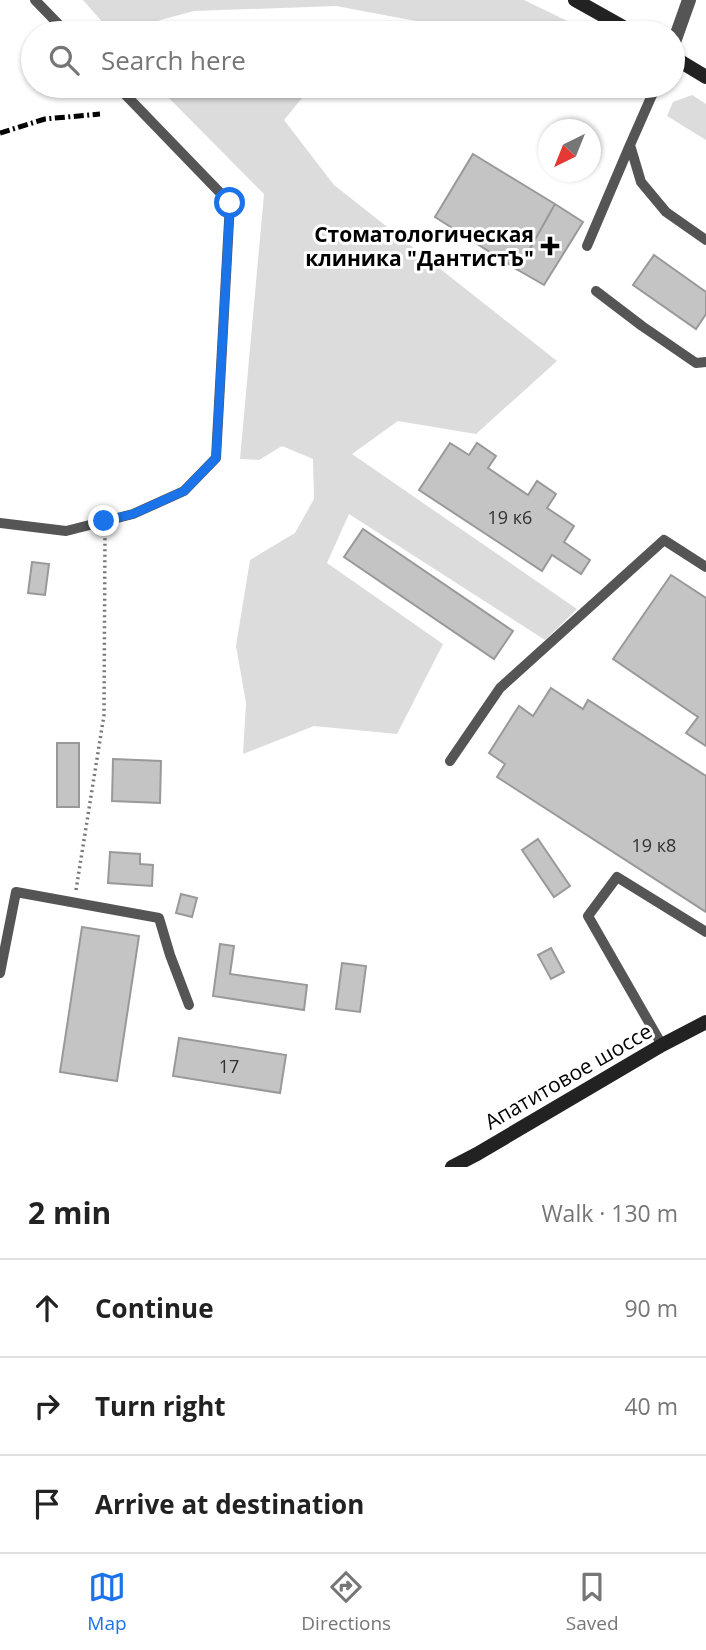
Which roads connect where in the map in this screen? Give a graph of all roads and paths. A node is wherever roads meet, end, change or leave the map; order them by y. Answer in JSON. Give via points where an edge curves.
{"nodes":[{"id":1,"x":36,"y":0,"type":"edge"},
{"id":2,"x":575,"y":0,"type":"edge"},
{"id":3,"x":689,"y":0,"type":"edge"},
{"id":4,"x":56,"y":21,"type":"edge"},
{"id":5,"x":615,"y":21,"type":"edge"},
{"id":6,"x":682,"y":21,"type":"edge"},
{"id":7,"x":685,"y":64,"type":"edge"},
{"id":8,"x":706,"y":77,"type":"edge"},
{"id":9,"x":129,"y":98,"type":"edge"},
{"id":10,"x":651,"y":98,"type":"edge"},
{"id":11,"x":630,"y":145,"type":"junction"},
{"id":12,"x":706,"y":240,"type":"edge"},
{"id":13,"x":587,"y":246,"type":"dead end"},
{"id":14,"x":596,"y":291,"type":"dead end"},
{"id":15,"x":706,"y":362,"type":"edge"},
{"id":16,"x":104,"y":521,"type":"junction"},
{"id":17,"x":0,"y":523,"type":"edge"},
{"id":18,"x":706,"y":567,"type":"edge"},
{"id":19,"x":450,"y":761,"type":"dead end"},
{"id":20,"x":74,"y":902,"type":"junction"},
{"id":21,"x":706,"y":933,"type":"edge"},
{"id":22,"x":0,"y":973,"type":"edge"},
{"id":23,"x":188,"y":1005,"type":"dead end"},
{"id":24,"x":706,"y":1022,"type":"edge"},
{"id":25,"x":662,"y":1045,"type":"junction"},
{"id":26,"x":452,"y":1167,"type":"edge"}],
"edges":[{"from":1,"to":4,"type":"lane"},
{"from":2,"to":5,"type":"street"},
{"from":3,"to":6,"type":"street"},
{"from":7,"to":8,"type":"street"},
{"from":9,"to":16,"type":"lane","via":[[230,203],[216,458],[184,491],[133,514]]},
{"from":10,"to":11,"type":"lane"},
{"from":11,"to":12,"type":"lane","via":[[642,182],[666,212]]},
{"from":11,"to":13,"type":"lane"},
{"from":14,"to":15,"type":"lane","via":[[696,363]]},
{"from":16,"to":17,"type":"lane","via":[[66,531]]},
{"from":16,"to":20,"type":"path","via":[[104,715]]},
{"from":18,"to":19,"type":"lane","via":[[664,540],[500,688]]},
{"from":20,"to":22,"type":"lane","via":[[16,892]]},
{"from":20,"to":23,"type":"lane","via":[[159,918]]},
{"from":21,"to":25,"type":"lane","via":[[617,877],[588,916]]},
{"from":24,"to":25,"type":"street","name":"Апатитовое шоссе"},
{"from":25,"to":26,"type":"street","name":"Апатитовое шоссе"}]}
